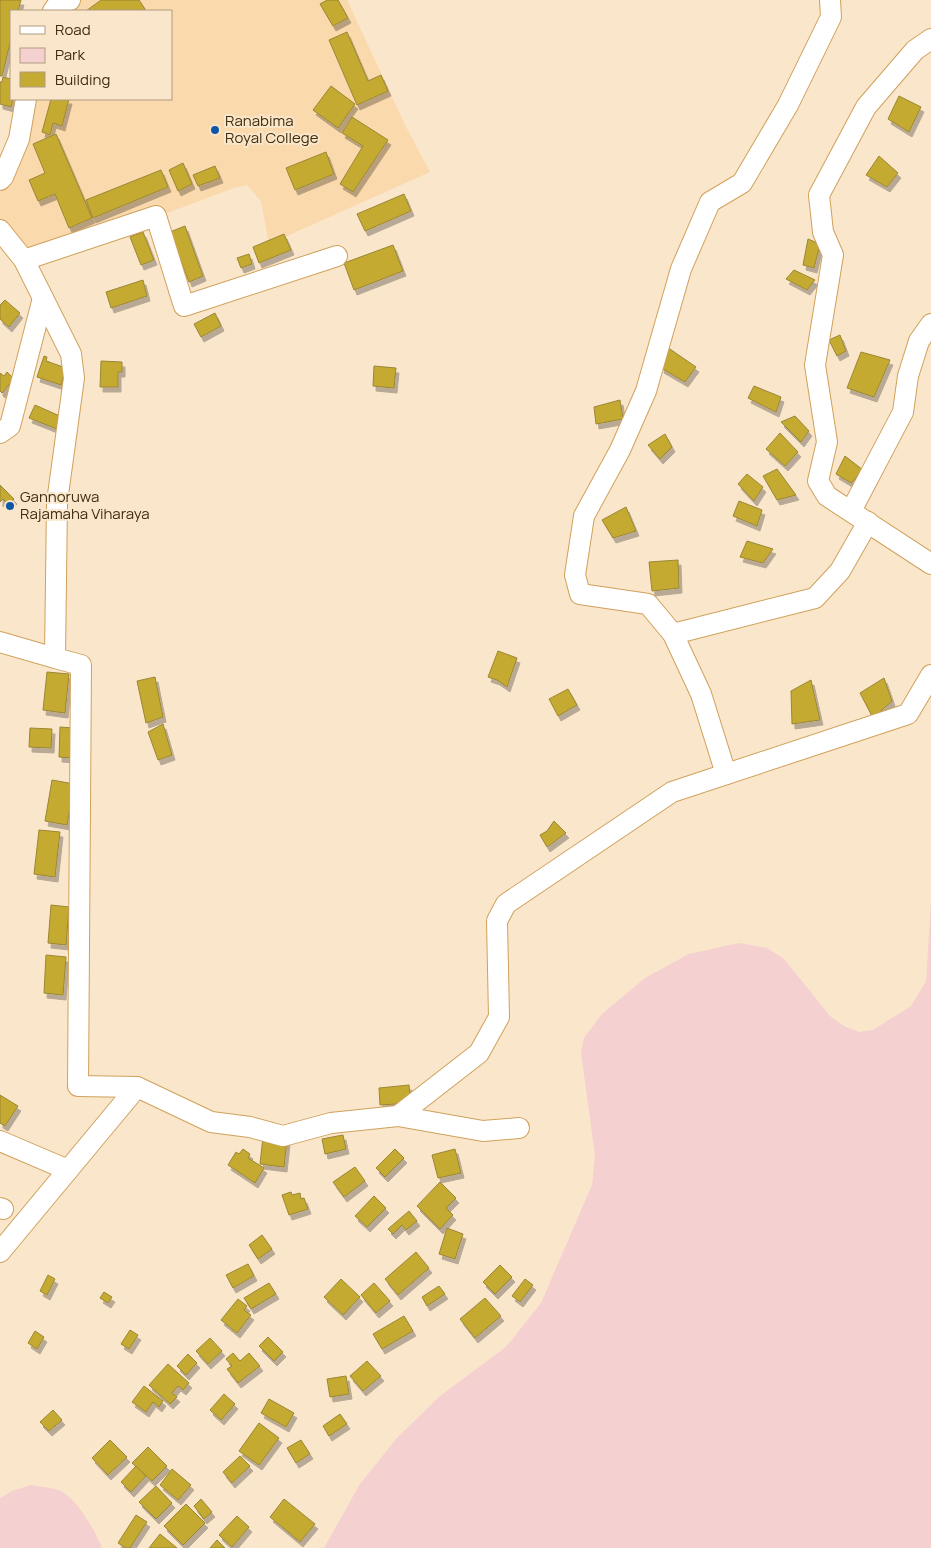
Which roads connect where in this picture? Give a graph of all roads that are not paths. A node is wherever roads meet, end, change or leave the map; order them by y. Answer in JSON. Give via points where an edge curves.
{"nodes":[{"id":1,"x":70,"y":0,"type":"edge"},
{"id":2,"x":830,"y":0,"type":"edge"},
{"id":3,"x":54,"y":10,"type":"edge"},
{"id":4,"x":931,"y":39,"type":"edge"},
{"id":5,"x":26,"y":100,"type":"edge"},
{"id":6,"x":0,"y":180,"type":"edge"},
{"id":7,"x":0,"y":230,"type":"edge"},
{"id":8,"x":336,"y":256,"type":"dead end"},
{"id":9,"x":24,"y":260,"type":"junction"},
{"id":10,"x":43,"y":298,"type":"junction"},
{"id":11,"x":931,"y":324,"type":"edge"},
{"id":12,"x":0,"y":433,"type":"edge"},
{"id":13,"x":860,"y":517,"type":"junction"},
{"id":14,"x":931,"y":564,"type":"edge"},
{"id":15,"x":673,"y":634,"type":"junction"},
{"id":16,"x":0,"y":642,"type":"edge"},
{"id":17,"x":55,"y":658,"type":"junction"},
{"id":18,"x":931,"y":675,"type":"edge"},
{"id":19,"x":726,"y":774,"type":"junction"},
{"id":20,"x":137,"y":1087,"type":"junction"},
{"id":21,"x":398,"y":1116,"type":"junction"},
{"id":22,"x":519,"y":1128,"type":"dead end"},
{"id":23,"x":0,"y":1140,"type":"edge"},
{"id":24,"x":68,"y":1170,"type":"junction"},
{"id":25,"x":0,"y":1252,"type":"edge"}],
"edges":[{"from":1,"to":3,"type":"street","via":[[58,4]]},
{"from":2,"to":15,"type":"street","via":[[830,17],[788,105],[742,183],[710,202],[681,269],[646,391],[620,450],[584,516],[575,575],[580,594],[648,604]]},
{"from":4,"to":13,"type":"street","via":[[915,50],[866,107],[819,195],[822,232],[833,255],[815,365],[827,442],[818,481],[827,496]]},
{"from":5,"to":6,"type":"street","via":[[19,139]]},
{"from":7,"to":9,"type":"street"},
{"from":8,"to":9,"type":"street","via":[[184,306],[156,216]]},
{"from":9,"to":10,"type":"street"},
{"from":10,"to":12,"type":"street","via":[[10,426]]},
{"from":10,"to":17,"type":"street","via":[[70,354],[74,378],[56,502]]},
{"from":11,"to":13,"type":"street","via":[[919,341],[908,376],[903,412]]},
{"from":13,"to":14,"type":"street"},
{"from":13,"to":15,"type":"street","via":[[840,571],[815,598]]},
{"from":15,"to":19,"type":"street","via":[[701,694]]},
{"from":16,"to":17,"type":"street"},
{"from":17,"to":20,"type":"street","via":[[81,665],[78,1086]]},
{"from":18,"to":19,"type":"street","via":[[908,714]]},
{"from":19,"to":21,"type":"street","via":[[672,792],[506,904],[497,921],[500,1017],[479,1053]]},
{"from":20,"to":21,"type":"street","via":[[211,1122],[250,1127],[283,1136],[331,1123]]},
{"from":20,"to":24,"type":"street"},
{"from":21,"to":22,"type":"street","via":[[483,1131]]},
{"from":23,"to":24,"type":"street"},
{"from":24,"to":25,"type":"street"}]}
